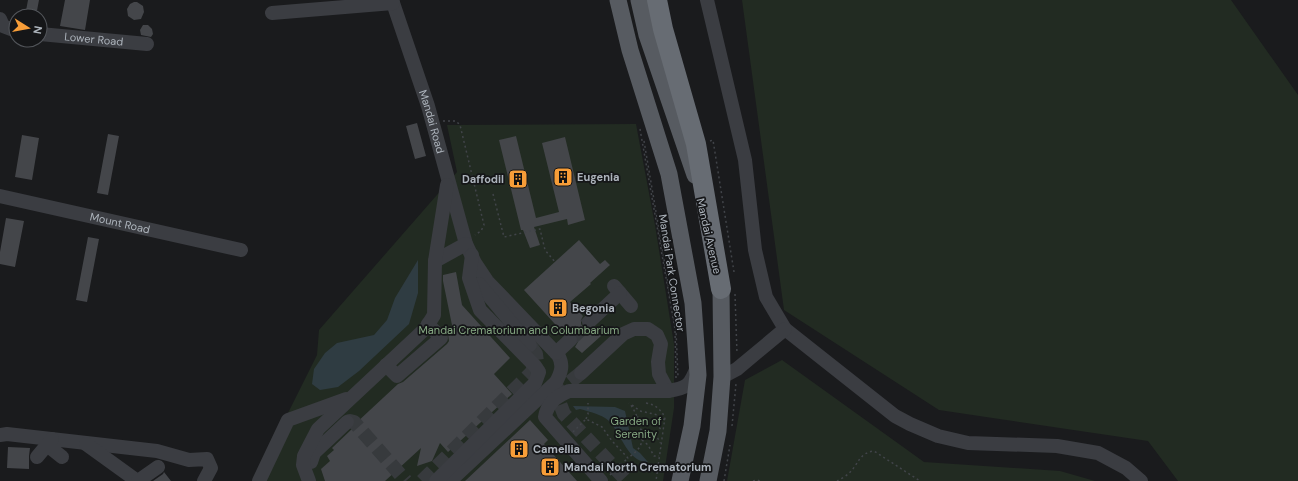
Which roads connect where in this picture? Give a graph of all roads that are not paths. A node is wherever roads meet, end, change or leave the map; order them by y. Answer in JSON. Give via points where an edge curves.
{"nodes":[{"id":1,"x":618,"y":0,"type":"edge"},
{"id":2,"x":638,"y":0,"type":"edge"},
{"id":3,"x":657,"y":0,"type":"edge"},
{"id":4,"x":707,"y":0,"type":"edge"},
{"id":5,"x":392,"y":1,"type":"edge"},
{"id":6,"x":272,"y":13,"type":"dead end"},
{"id":7,"x":0,"y":19,"type":"edge"},
{"id":8,"x":8,"y":28,"type":"edge"},
{"id":9,"x":48,"y":35,"type":"edge"},
{"id":10,"x":147,"y":44,"type":"dead end"},
{"id":11,"x":448,"y":179,"type":"junction"},
{"id":12,"x":0,"y":196,"type":"edge"},
{"id":13,"x":241,"y":250,"type":"dead end"},
{"id":14,"x":470,"y":251,"type":"junction"},
{"id":15,"x":435,"y":261,"type":"junction"},
{"id":16,"x":721,"y":289,"type":"junction"},
{"id":17,"x":631,"y":306,"type":"dead end"},
{"id":18,"x":589,"y":322,"type":"tunnel mouth"},
{"id":19,"x":785,"y":329,"type":"junction"},
{"id":20,"x":570,"y":340,"type":"tunnel mouth"},
{"id":21,"x":530,"y":345,"type":"tunnel mouth"},
{"id":22,"x":556,"y":353,"type":"junction"},
{"id":23,"x":697,"y":367,"type":"junction"},
{"id":24,"x":581,"y":373,"type":"tunnel mouth"},
{"id":25,"x":722,"y":377,"type":"junction"},
{"id":26,"x":677,"y":389,"type":"junction"},
{"id":27,"x":352,"y":397,"type":"junction"},
{"id":28,"x":348,"y":422,"type":"dead end"},
{"id":29,"x":0,"y":435,"type":"edge"},
{"id":30,"x":49,"y":442,"type":"junction"},
{"id":31,"x":83,"y":443,"type":"junction"},
{"id":32,"x":308,"y":447,"type":"junction"},
{"id":33,"x":37,"y":457,"type":"dead end"},
{"id":34,"x":62,"y":457,"type":"dead end"},
{"id":35,"x":311,"y":462,"type":"junction"},
{"id":36,"x":158,"y":467,"type":"dead end"},
{"id":37,"x":608,"y":478,"type":"edge"},
{"id":38,"x":452,"y":480,"type":"edge"},
{"id":39,"x":135,"y":481,"type":"edge"},
{"id":40,"x":138,"y":481,"type":"edge"},
{"id":41,"x":204,"y":481,"type":"edge"},
{"id":42,"x":259,"y":481,"type":"edge"},
{"id":43,"x":309,"y":481,"type":"edge"},
{"id":44,"x":317,"y":481,"type":"edge"},
{"id":45,"x":436,"y":481,"type":"edge"},
{"id":46,"x":680,"y":481,"type":"edge"},
{"id":47,"x":708,"y":481,"type":"edge"},
{"id":48,"x":1141,"y":481,"type":"edge"}],
"edges":[{"from":1,"to":23,"type":"main road","via":[[630,50],[669,174],[693,303]]},
{"from":2,"to":16,"type":"main road","name":"Mandai Avenue","via":[[647,35],[696,179]]},
{"from":3,"to":16,"type":"highway","via":[[696,144]]},
{"from":4,"to":19,"type":"street","via":[[745,160],[756,250],[766,297]]},
{"from":5,"to":6,"type":"street"},
{"from":5,"to":11,"type":"street","name":"Mandai Road","via":[[428,106]]},
{"from":7,"to":8,"type":"street","via":[[3,26]]},
{"from":9,"to":10,"type":"street","name":"Lower Road"},
{"from":11,"to":14,"type":"street","name":"Mandai Road"},
{"from":11,"to":15,"type":"street"},
{"from":12,"to":13,"type":"street","name":"Mount Road"},
{"from":14,"to":15,"type":"street"},
{"from":14,"to":21,"type":"street","via":[[480,287]]},
{"from":14,"to":22,"type":"street","via":[[487,281]]},
{"from":14,"to":45,"type":"street","via":[[469,278],[480,310],[539,372],[535,383]]},
{"from":15,"to":27,"type":"street","via":[[434,315],[428,324]]},
{"from":16,"to":25,"type":"main road","name":"Mandai Avenue"},
{"from":17,"to":18,"type":"street","via":[[617,289]]},
{"from":19,"to":25,"type":"street","via":[[737,369]]},
{"from":19,"to":48,"type":"street","via":[[895,416],[938,436],[968,443],[1057,446],[1098,453],[1126,468]]},
{"from":20,"to":22,"type":"street"},
{"from":22,"to":38,"type":"street","via":[[562,361],[556,382]]},
{"from":23,"to":26,"type":"street","via":[[693,379]]},
{"from":23,"to":46,"type":"main road","via":[[692,426]]},
{"from":24,"to":26,"type":"street","via":[[623,334],[634,329],[648,329],[657,335],[661,344],[659,374]]},
{"from":25,"to":47,"type":"main road","name":"Mandai Avenue","via":[[718,431]]},
{"from":26,"to":37,"type":"street","via":[[570,391],[560,395],[546,408],[545,417],[565,440]]},
{"from":27,"to":32,"type":"street","via":[[318,429]]},
{"from":27,"to":42,"type":"street","via":[[288,420]]},
{"from":28,"to":35,"type":"street","via":[[314,453]]},
{"from":29,"to":30,"type":"street"},
{"from":30,"to":31,"type":"street"},
{"from":30,"to":33,"type":"street"},
{"from":30,"to":34,"type":"street"},
{"from":31,"to":39,"type":"street"},
{"from":31,"to":41,"type":"street","via":[[157,452],[189,460],[207,459],[211,468]]},
{"from":32,"to":35,"type":"street"},
{"from":32,"to":43,"type":"street","via":[[303,465]]},
{"from":35,"to":44,"type":"street"},
{"from":36,"to":40,"type":"street"}]}
